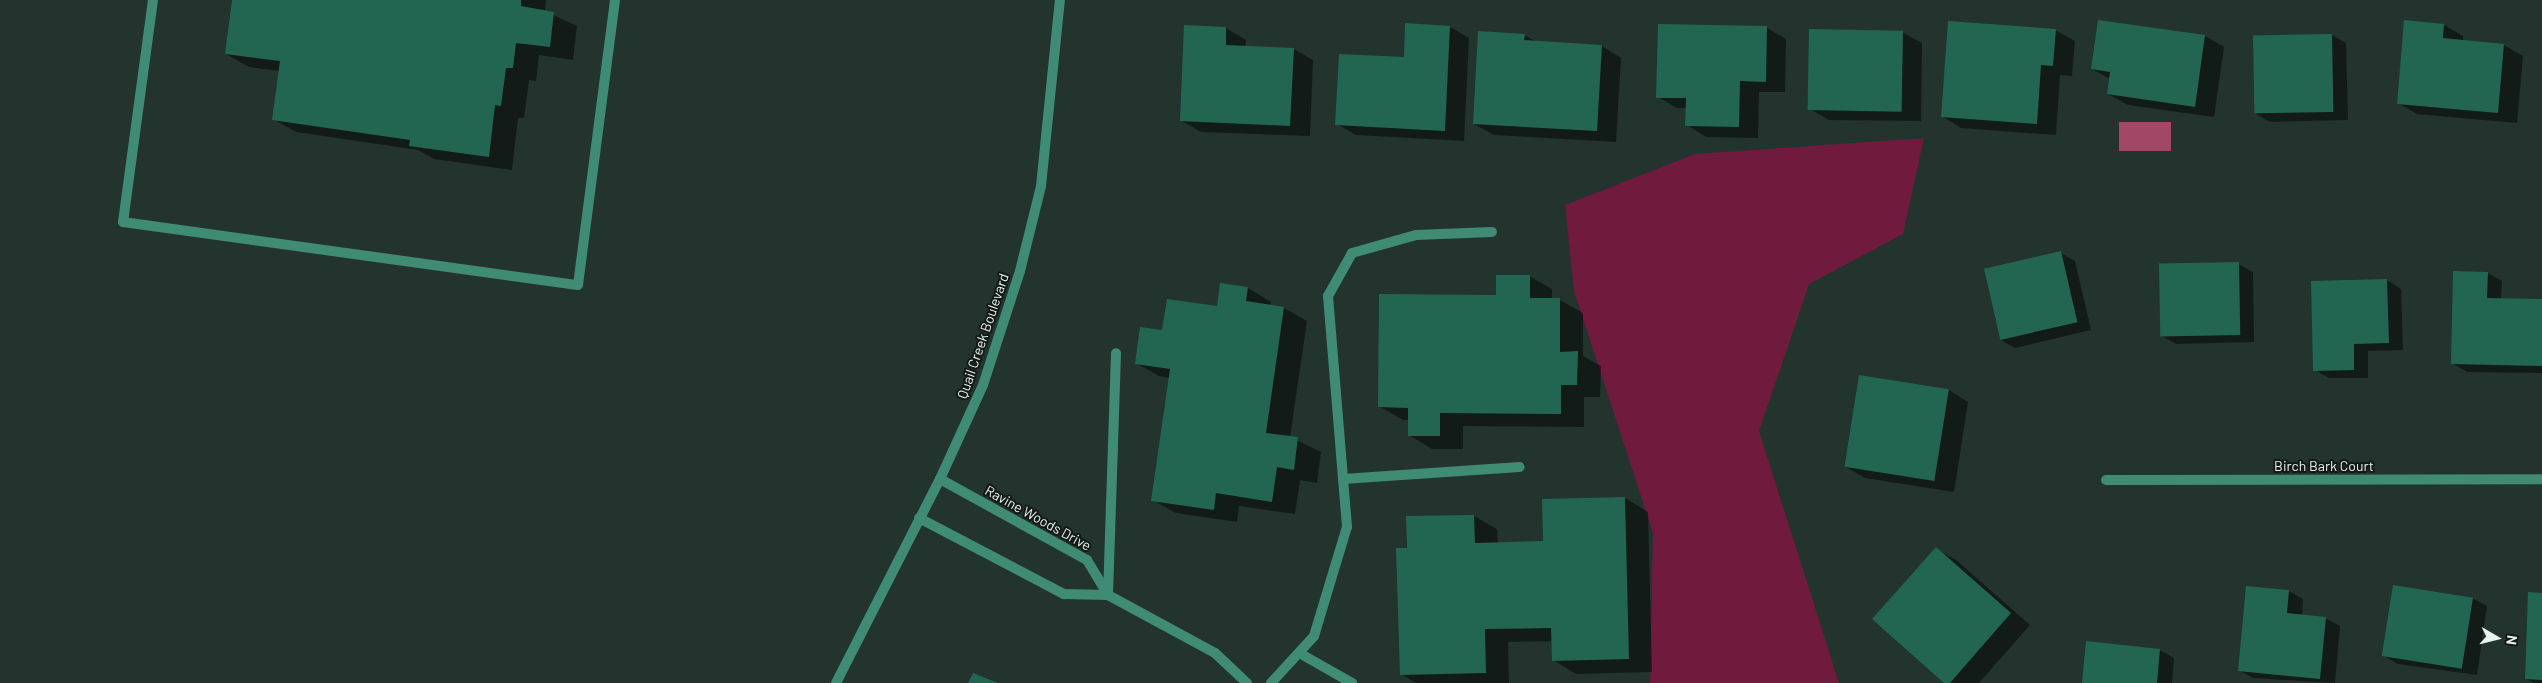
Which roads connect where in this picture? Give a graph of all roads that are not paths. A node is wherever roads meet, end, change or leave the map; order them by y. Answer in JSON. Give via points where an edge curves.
{"nodes":[{"id":1,"x":152,"y":0,"type":"edge"},
{"id":2,"x":615,"y":0,"type":"edge"},
{"id":3,"x":1060,"y":0,"type":"edge"},
{"id":4,"x":1492,"y":232,"type":"dead end"},
{"id":5,"x":1116,"y":353,"type":"dead end"},
{"id":6,"x":1520,"y":467,"type":"dead end"},
{"id":7,"x":940,"y":479,"type":"junction"},
{"id":8,"x":1343,"y":479,"type":"junction"},
{"id":9,"x":2542,"y":479,"type":"edge"},
{"id":10,"x":2106,"y":480,"type":"dead end"},
{"id":11,"x":919,"y":518,"type":"junction"},
{"id":12,"x":1108,"y":596,"type":"junction"},
{"id":13,"x":1301,"y":654,"type":"junction"},
{"id":14,"x":836,"y":683,"type":"edge"},
{"id":15,"x":1247,"y":683,"type":"edge"},
{"id":16,"x":1272,"y":683,"type":"edge"},
{"id":17,"x":1352,"y":683,"type":"edge"}],
"edges":[{"from":1,"to":2,"type":"street","via":[[123,222],[578,285]]},
{"from":3,"to":7,"type":"street","name":"Quail Creek Boulevard","via":[[1041,186],[1020,271],[983,385]]},
{"from":4,"to":8,"type":"street","via":[[1416,234],[1352,253],[1328,296]]},
{"from":5,"to":12,"type":"street"},
{"from":6,"to":8,"type":"street"},
{"from":7,"to":11,"type":"street","name":"Quail Creek Boulevard"},
{"from":7,"to":12,"type":"street","name":"Ravine Woods Drive","via":[[1087,560]]},
{"from":8,"to":13,"type":"street","via":[[1347,527],[1314,636]]},
{"from":9,"to":10,"type":"street","name":"Birch Bark Court"},
{"from":11,"to":12,"type":"street","via":[[1064,594]]},
{"from":11,"to":14,"type":"street","name":"Quail Creek Boulevard"},
{"from":12,"to":15,"type":"street","via":[[1215,653]]},
{"from":13,"to":16,"type":"street"},
{"from":13,"to":17,"type":"street"}]}
